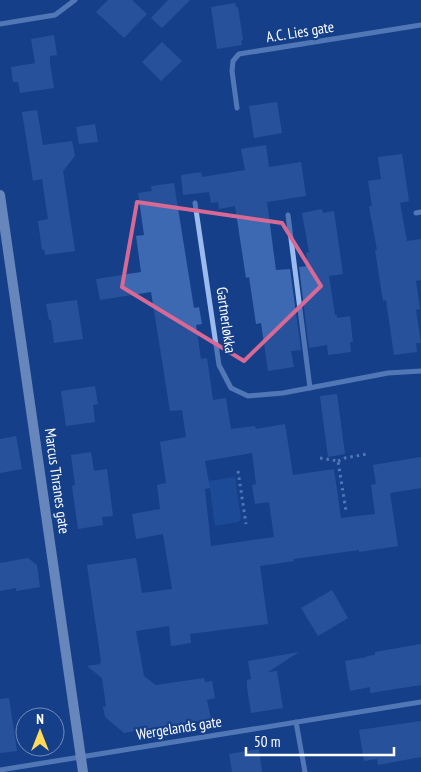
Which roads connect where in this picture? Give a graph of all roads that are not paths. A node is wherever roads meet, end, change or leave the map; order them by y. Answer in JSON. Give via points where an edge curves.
{"nodes":[{"id":1,"x":75,"y":0,"type":"edge"},
{"id":2,"x":0,"y":24,"type":"edge"},
{"id":3,"x":421,"y":25,"type":"edge"},
{"id":4,"x":237,"y":108,"type":"dead end"},
{"id":5,"x":0,"y":195,"type":"edge"},
{"id":6,"x":195,"y":203,"type":"dead end"},
{"id":7,"x":288,"y":215,"type":"dead end"},
{"id":8,"x":421,"y":371,"type":"edge"},
{"id":9,"x":310,"y":388,"type":"junction"},
{"id":10,"x":421,"y":702,"type":"edge"},
{"id":11,"x":296,"y":722,"type":"junction"},
{"id":12,"x":81,"y":756,"type":"junction"},
{"id":13,"x":0,"y":770,"type":"edge"},
{"id":14,"x":83,"y":772,"type":"edge"},
{"id":15,"x":305,"y":772,"type":"edge"}],
"edges":[{"from":1,"to":2,"type":"street","via":[[55,15]]},
{"from":3,"to":4,"type":"street","name":"A.C. Lies gate","via":[[239,54],[233,60],[232,71]]},
{"from":5,"to":12,"type":"main road","name":"Marcus Thranes gate"},
{"from":6,"to":9,"type":"street","name":"Gartnerløkka","via":[[219,365],[231,388],[248,396]]},
{"from":7,"to":9,"type":"street"},
{"from":8,"to":9,"type":"street","name":"Gartnerløkka","via":[[388,373]]},
{"from":10,"to":11,"type":"street","name":"Wergelands gate"},
{"from":11,"to":12,"type":"street","name":"Wergelands gate"},
{"from":11,"to":15,"type":"street"},
{"from":12,"to":13,"type":"street","name":"Wergelands gate"},
{"from":12,"to":14,"type":"main road","name":"Marcus Thranes gate"}]}
